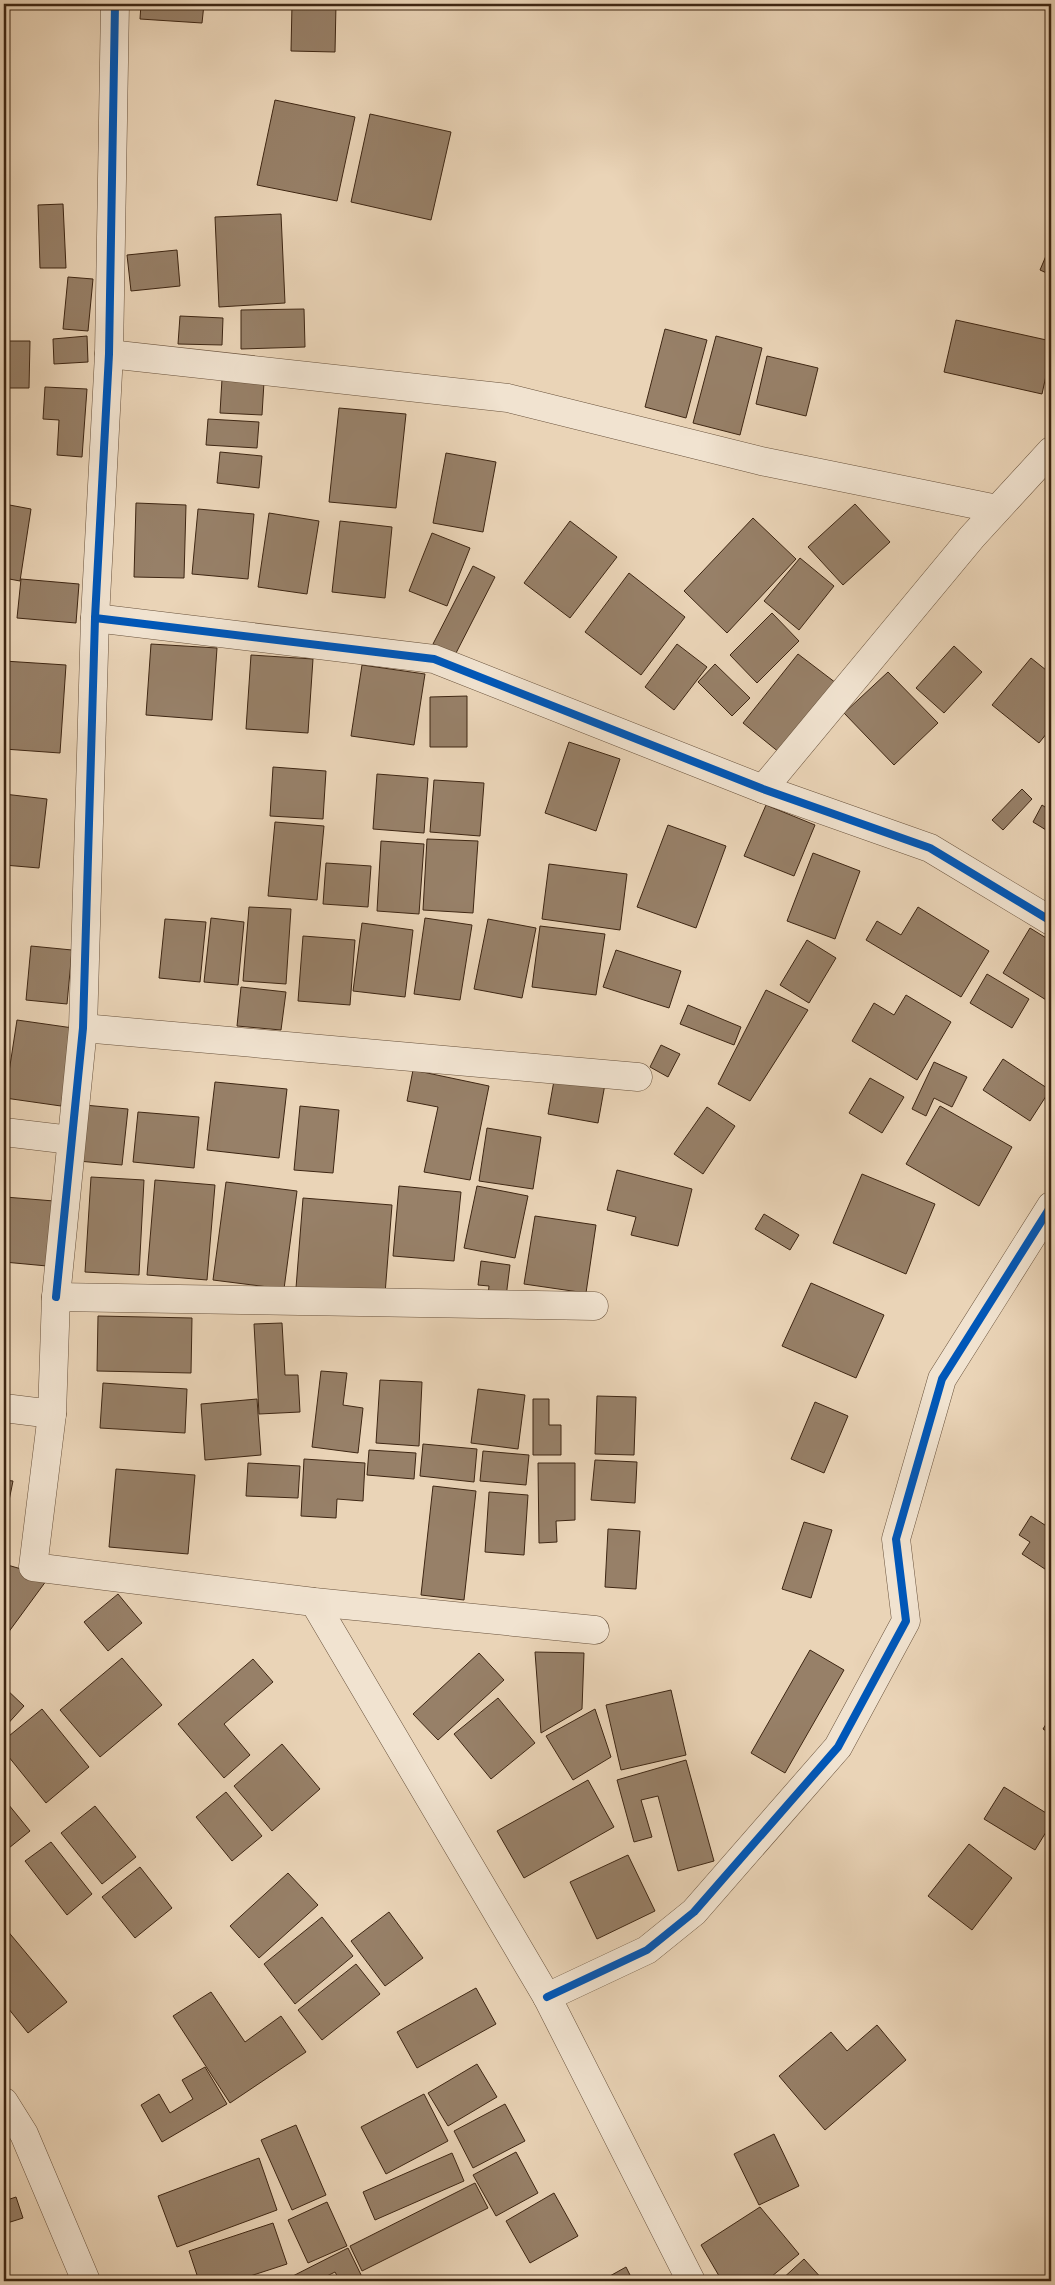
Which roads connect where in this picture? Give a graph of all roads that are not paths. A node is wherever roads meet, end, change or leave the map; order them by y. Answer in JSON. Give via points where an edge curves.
{"nodes":[{"id":1,"x":115,"y":4,"type":"edge"},
{"id":2,"x":109,"y":354,"type":"junction"},
{"id":3,"x":1051,"y":451,"type":"edge"},
{"id":4,"x":997,"y":509,"type":"junction"},
{"id":5,"x":95,"y":618,"type":"junction"},
{"id":6,"x":763,"y":789,"type":"junction"},
{"id":7,"x":1051,"y":921,"type":"edge"},
{"id":8,"x":82,"y":1028,"type":"junction"},
{"id":9,"x":638,"y":1077,"type":"dead end"},
{"id":10,"x":4,"y":1132,"type":"edge"},
{"id":11,"x":71,"y":1140,"type":"junction"},
{"id":12,"x":1051,"y":1206,"type":"edge"},
{"id":13,"x":56,"y":1297,"type":"junction"},
{"id":14,"x":594,"y":1306,"type":"dead end"},
{"id":15,"x":4,"y":1408,"type":"edge"},
{"id":16,"x":52,"y":1414,"type":"junction"},
{"id":17,"x":314,"y":1602,"type":"junction"},
{"id":18,"x":595,"y":1630,"type":"dead end"},
{"id":19,"x":547,"y":1997,"type":"junction"},
{"id":20,"x":4,"y":2102,"type":"edge"},
{"id":21,"x":86,"y":2281,"type":"edge"},
{"id":22,"x":691,"y":2281,"type":"edge"}],
"edges":[{"from":1,"to":2,"type":"street"},
{"from":2,"to":4,"type":"street","via":[[508,398],[762,461]]},
{"from":2,"to":5,"type":"street"},
{"from":3,"to":4,"type":"street"},
{"from":4,"to":6,"type":"street"},
{"from":5,"to":6,"type":"street","via":[[434,659]]},
{"from":5,"to":8,"type":"street"},
{"from":6,"to":7,"type":"street","via":[[930,848]]},
{"from":8,"to":9,"type":"street"},
{"from":8,"to":11,"type":"street"},
{"from":10,"to":11,"type":"street"},
{"from":11,"to":13,"type":"street"},
{"from":12,"to":19,"type":"street","via":[[942,1379],[896,1539],[906,1621],[838,1746],[694,1912],[647,1950]]},
{"from":13,"to":14,"type":"street"},
{"from":13,"to":16,"type":"street"},
{"from":15,"to":16,"type":"street"},
{"from":16,"to":17,"type":"street","via":[[33,1567]]},
{"from":17,"to":18,"type":"street"},
{"from":17,"to":19,"type":"street"},
{"from":19,"to":22,"type":"street"},
{"from":20,"to":21,"type":"street","via":[[24,2134]]}]}
